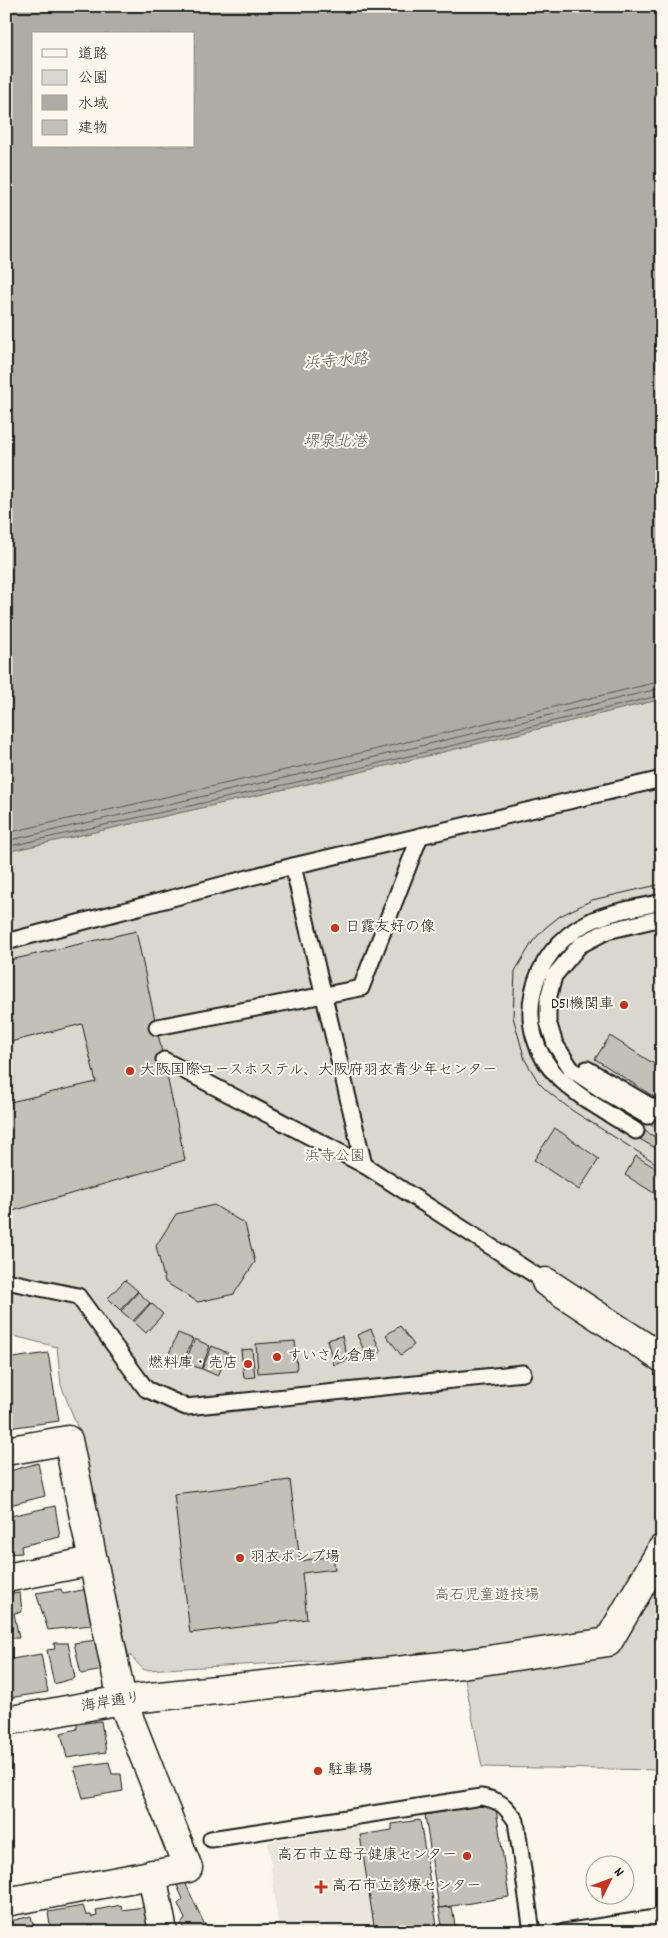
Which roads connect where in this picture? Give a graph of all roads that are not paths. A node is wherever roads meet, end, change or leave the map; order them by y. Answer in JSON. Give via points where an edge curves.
{"nodes":[{"id":1,"x":662,"y":779,"type":"edge"},
{"id":2,"x":420,"y":836,"type":"junction"},
{"id":3,"x":293,"y":866,"type":"junction"},
{"id":4,"x":662,"y":902,"type":"edge"},
{"id":5,"x":662,"y":918,"type":"edge"},
{"id":6,"x":6,"y":942,"type":"edge"},
{"id":7,"x":324,"y":996,"type":"junction"},
{"id":8,"x":157,"y":1027,"type":"dead end"},
{"id":9,"x":164,"y":1060,"type":"dead end"},
{"id":10,"x":654,"y":1114,"type":"edge"},
{"id":11,"x":636,"y":1131,"type":"dead end"},
{"id":12,"x":364,"y":1165,"type":"junction"},
{"id":13,"x":6,"y":1281,"type":"edge"},
{"id":14,"x":546,"y":1282,"type":"joint"},
{"id":15,"x":662,"y":1358,"type":"edge"},
{"id":16,"x":523,"y":1373,"type":"dead end"},
{"id":17,"x":6,"y":1451,"type":"edge"},
{"id":18,"x":662,"y":1549,"type":"edge"},
{"id":19,"x":93,"y":1561,"type":"junction"},
{"id":20,"x":6,"y":1578,"type":"edge"},
{"id":21,"x":122,"y":1700,"type":"junction"},
{"id":22,"x":6,"y":1721,"type":"edge"},
{"id":23,"x":211,"y":1839,"type":"dead end"},
{"id":24,"x":152,"y":1874,"type":"junction"},
{"id":25,"x":6,"y":1902,"type":"edge"},
{"id":26,"x":662,"y":1918,"type":"edge"},
{"id":27,"x":163,"y":1932,"type":"edge"},
{"id":28,"x":532,"y":1932,"type":"edge"},
{"id":29,"x":564,"y":1932,"type":"edge"}],
"edges":[{"from":1,"to":2,"type":"lane"},
{"from":2,"to":3,"type":"lane"},
{"from":2,"to":7,"type":"lane","via":[[361,988]]},
{"from":3,"to":6,"type":"lane"},
{"from":3,"to":7,"type":"lane"},
{"from":4,"to":11,"type":"lane","via":[[597,918],[570,934],[554,947],[541,966],[532,996],[534,1034],[541,1054],[553,1071],[571,1090]]},
{"from":5,"to":10,"type":"lane","via":[[607,931],[580,945],[554,976],[548,999],[548,1022],[560,1053]]},
{"from":7,"to":8,"type":"lane"},
{"from":7,"to":12,"type":"lane"},
{"from":9,"to":12,"type":"lane"},
{"from":12,"to":14,"type":"lane"},
{"from":13,"to":16,"type":"lane","via":[[78,1296],[146,1389],[186,1407]]},
{"from":14,"to":15,"type":"street"},
{"from":17,"to":19,"type":"street","via":[[68,1440]]},
{"from":18,"to":21,"type":"street","name":"海岸通り","via":[[608,1642],[462,1664]]},
{"from":19,"to":20,"type":"street"},
{"from":19,"to":21,"type":"street"},
{"from":21,"to":22,"type":"street","name":"海岸通り"},
{"from":21,"to":24,"type":"street","via":[[188,1868]]},
{"from":23,"to":28,"type":"lane","via":[[481,1796],[496,1799],[516,1821],[520,1835]]},
{"from":24,"to":25,"type":"street"},
{"from":24,"to":27,"type":"street"},
{"from":26,"to":29,"type":"lane"}]}
